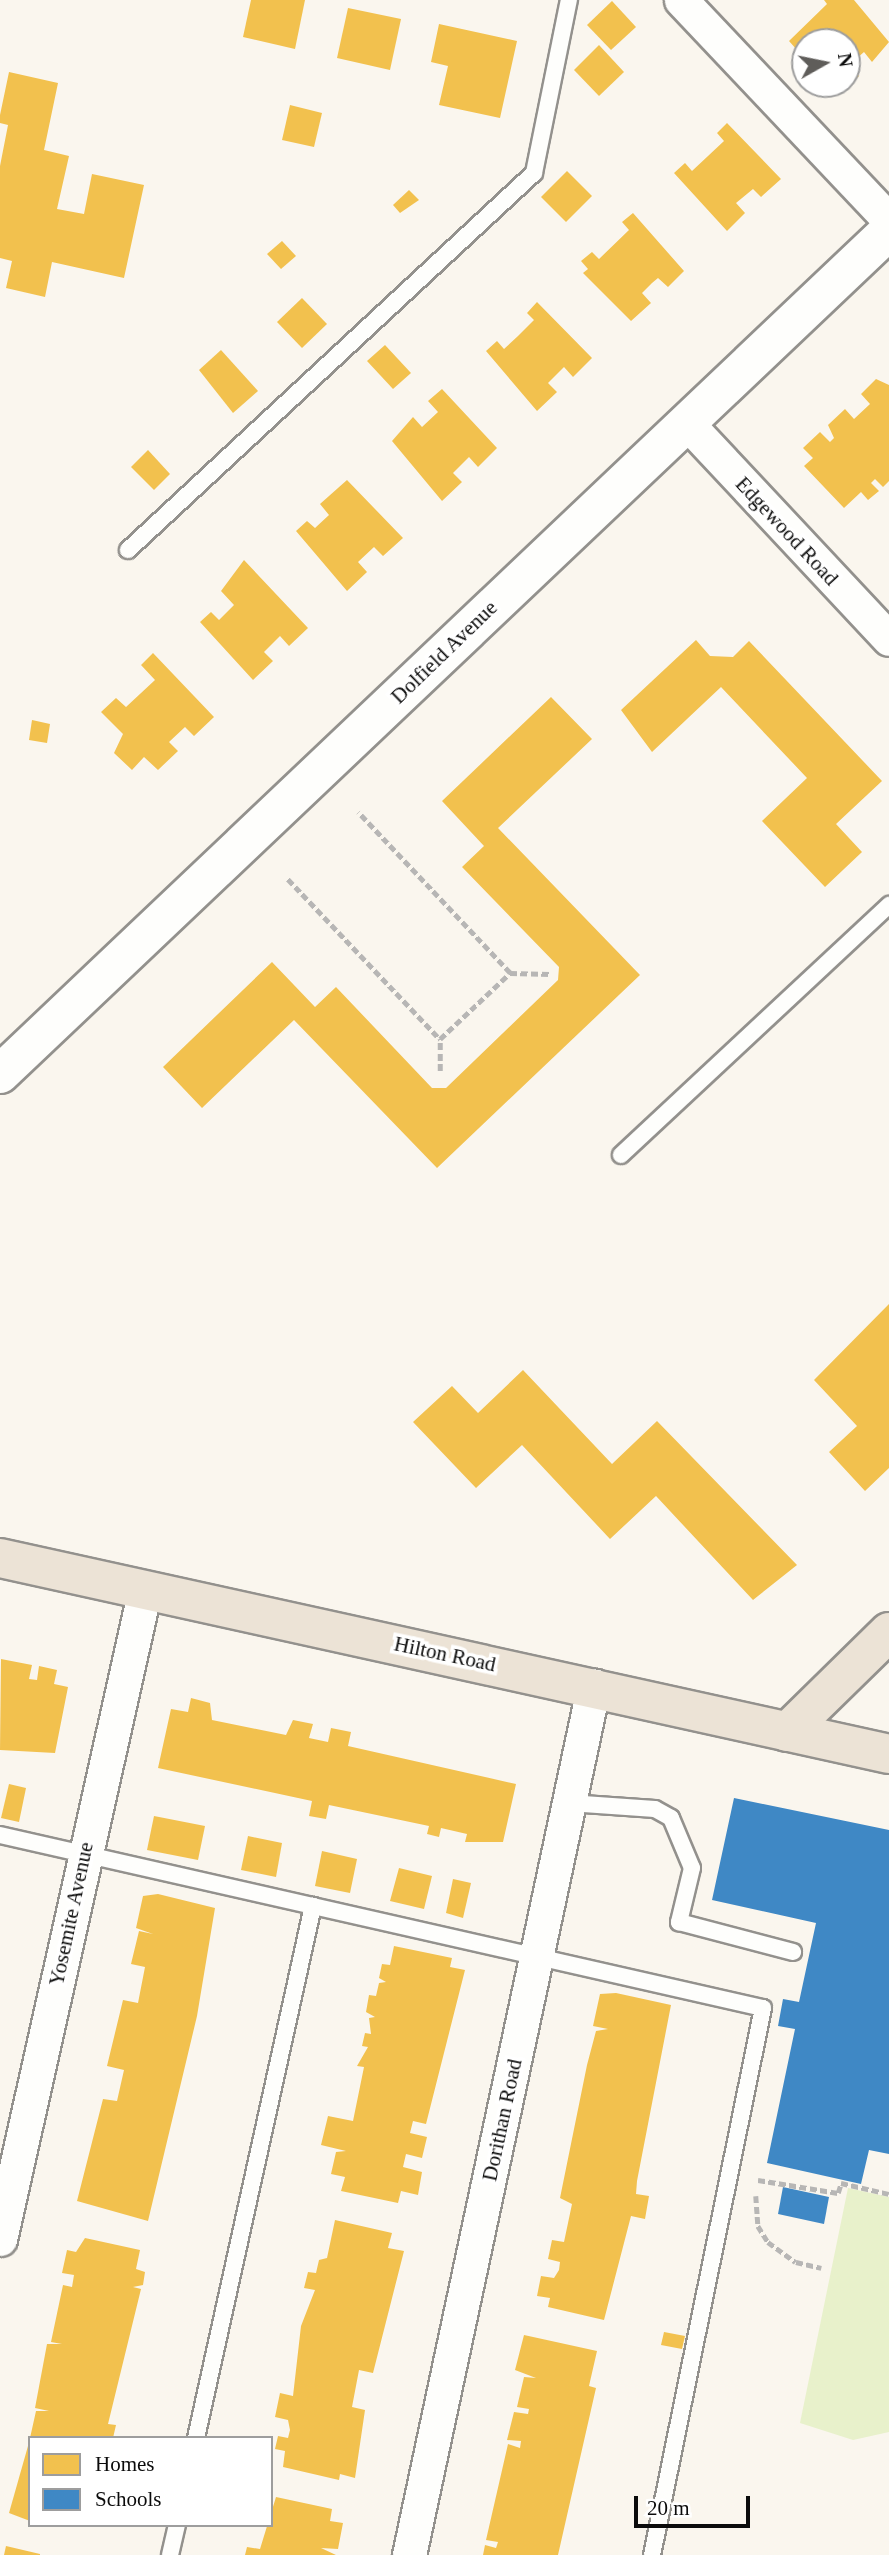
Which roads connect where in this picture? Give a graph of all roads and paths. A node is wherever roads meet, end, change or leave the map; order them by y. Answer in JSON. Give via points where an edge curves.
{"nodes":[{"id":1,"x":569,"y":0,"type":"edge"},
{"id":2,"x":681,"y":0,"type":"edge"},
{"id":3,"x":889,"y":220,"type":"edge"},
{"id":4,"x":889,"y":231,"type":"edge"},
{"id":5,"x":686,"y":422,"type":"junction"},
{"id":6,"x":128,"y":550,"type":"dead end"},
{"id":7,"x":886,"y":629,"type":"edge"},
{"id":8,"x":358,"y":812,"type":"dead end"},
{"id":9,"x":288,"y":879,"type":"dead end"},
{"id":10,"x":889,"y":905,"type":"edge"},
{"id":11,"x":510,"y":973,"type":"junction"},
{"id":12,"x":550,"y":974,"type":"dead end"},
{"id":13,"x":440,"y":1040,"type":"junction"},
{"id":14,"x":440,"y":1071,"type":"dead end"},
{"id":15,"x":0,"y":1074,"type":"edge"},
{"id":16,"x":621,"y":1155,"type":"dead end"},
{"id":17,"x":0,"y":1558,"type":"edge"},
{"id":18,"x":145,"y":1589,"type":"junction"},
{"id":19,"x":889,"y":1632,"type":"edge"},
{"id":20,"x":594,"y":1685,"type":"junction"},
{"id":21,"x":787,"y":1732,"type":"junction"},
{"id":22,"x":889,"y":1754,"type":"edge"},
{"id":23,"x":569,"y":1803,"type":"junction"},
{"id":24,"x":0,"y":1835,"type":"edge"},
{"id":25,"x":83,"y":1854,"type":"junction"},
{"id":26,"x":313,"y":1906,"type":"junction"},
{"id":27,"x":793,"y":1952,"type":"dead end"},
{"id":28,"x":537,"y":1953,"type":"junction"},
{"id":29,"x":889,"y":2194,"type":"edge"},
{"id":30,"x":0,"y":2239,"type":"edge"},
{"id":31,"x":821,"y":2268,"type":"dead end"},
{"id":32,"x":196,"y":2436,"type":"edge"},
{"id":33,"x":177,"y":2527,"type":"edge"},
{"id":34,"x":170,"y":2555,"type":"edge"},
{"id":35,"x":409,"y":2555,"type":"edge"},
{"id":36,"x":652,"y":2555,"type":"edge"}],
"edges":[{"from":1,"to":6,"type":"lane","via":[[534,173]]},
{"from":2,"to":3,"type":"street"},
{"from":4,"to":5,"type":"street","name":"Dolfield Avenue"},
{"from":5,"to":7,"type":"street","name":"Edgewood Road"},
{"from":5,"to":15,"type":"street","name":"Dolfield Avenue"},
{"from":8,"to":11,"type":"path"},
{"from":9,"to":13,"type":"path"},
{"from":10,"to":16,"type":"lane"},
{"from":11,"to":12,"type":"path"},
{"from":11,"to":13,"type":"path"},
{"from":13,"to":14,"type":"path"},
{"from":17,"to":18,"type":"main road","name":"Hilton Road"},
{"from":18,"to":20,"type":"main road","name":"Hilton Road"},
{"from":18,"to":25,"type":"street","name":"Yosemite Avenue"},
{"from":19,"to":21,"type":"main road"},
{"from":20,"to":21,"type":"main road","name":"Hilton Road"},
{"from":20,"to":23,"type":"street","name":"Dorithan Road"},
{"from":21,"to":22,"type":"main road","name":"Hilton Road"},
{"from":23,"to":27,"type":"lane","via":[[655,1810],[671,1818],[692,1868],[679,1922]]},
{"from":23,"to":28,"type":"street","name":"Dorithan Road"},
{"from":24,"to":25,"type":"lane"},
{"from":25,"to":26,"type":"lane"},
{"from":25,"to":30,"type":"street","name":"Yosemite Avenue"},
{"from":26,"to":28,"type":"lane"},
{"from":26,"to":32,"type":"lane"},
{"from":28,"to":35,"type":"street","name":"Dorithan Road"},
{"from":28,"to":36,"type":"lane","via":[[763,2008]]},
{"from":29,"to":31,"type":"path","via":[[841,2183],[838,2193],[758,2178],[755,2209],[768,2242],[796,2262]]},
{"from":33,"to":34,"type":"lane"}]}
